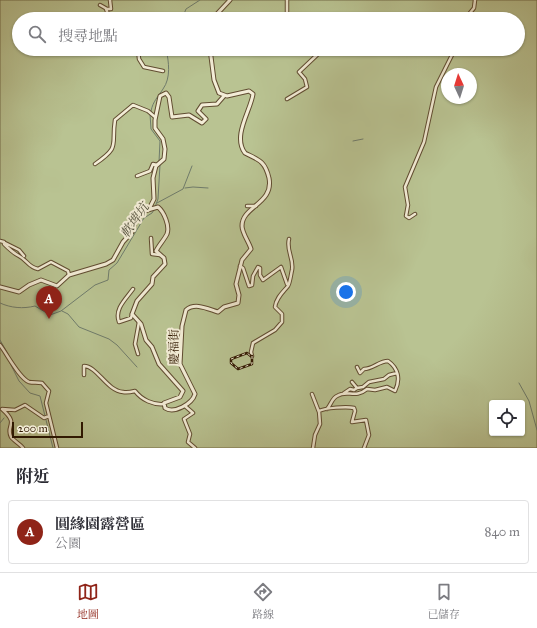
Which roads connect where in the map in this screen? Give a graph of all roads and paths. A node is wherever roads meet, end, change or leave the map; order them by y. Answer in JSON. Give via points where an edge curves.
{"nodes":[{"id":1,"x":110,"y":0,"type":"edge"},
{"id":2,"x":230,"y":0,"type":"edge"},
{"id":3,"x":287,"y":0,"type":"edge"},
{"id":4,"x":475,"y":0,"type":"edge"},
{"id":5,"x":100,"y":5,"type":"dead end"},
{"id":6,"x":107,"y":9,"type":"junction"},
{"id":7,"x":107,"y":12,"type":"edge"},
{"id":8,"x":218,"y":12,"type":"edge"},
{"id":9,"x":288,"y":12,"type":"edge"},
{"id":10,"x":471,"y":12,"type":"edge"},
{"id":11,"x":139,"y":56,"type":"edge"},
{"id":12,"x":211,"y":56,"type":"edge"},
{"id":13,"x":316,"y":56,"type":"edge"},
{"id":14,"x":452,"y":56,"type":"edge"},
{"id":15,"x":163,"y":71,"type":"dead end"},
{"id":16,"x":224,"y":96,"type":"junction"},
{"id":17,"x":287,"y":99,"type":"dead end"},
{"id":18,"x":154,"y":116,"type":"junction"},
{"id":19,"x":95,"y":164,"type":"dead end"},
{"id":20,"x":156,"y":165,"type":"junction"},
{"id":21,"x":137,"y":176,"type":"dead end"},
{"id":22,"x":247,"y":206,"type":"dead end"},
{"id":23,"x":256,"y":206,"type":"junction"},
{"id":24,"x":149,"y":209,"type":"junction"},
{"id":25,"x":415,"y":214,"type":"dead end"},
{"id":26,"x":151,"y":238,"type":"dead end"},
{"id":27,"x":288,"y":239,"type":"dead end"},
{"id":28,"x":0,"y":241,"type":"edge"},
{"id":29,"x":5,"y":243,"type":"junction"},
{"id":30,"x":160,"y":255,"type":"junction"},
{"id":31,"x":24,"y":256,"type":"dead end"},
{"id":32,"x":240,"y":266,"type":"junction"},
{"id":33,"x":69,"y":275,"type":"junction"},
{"id":34,"x":0,"y":287,"type":"edge"},
{"id":35,"x":286,"y":287,"type":"junction"},
{"id":36,"x":133,"y":289,"type":"dead end"},
{"id":37,"x":132,"y":313,"type":"junction"},
{"id":38,"x":139,"y":322,"type":"junction"},
{"id":39,"x":0,"y":345,"type":"edge"},
{"id":40,"x":138,"y":354,"type":"dead end"},
{"id":41,"x":252,"y":356,"type":"dead end"},
{"id":42,"x":357,"y":367,"type":"dead end"},
{"id":43,"x":397,"y":373,"type":"junction"},
{"id":44,"x":84,"y":375,"type":"dead end"},
{"id":45,"x":352,"y":382,"type":"dead end"},
{"id":46,"x":357,"y":388,"type":"junction"},
{"id":47,"x":312,"y":394,"type":"dead end"},
{"id":48,"x":342,"y":394,"type":"junction"},
{"id":49,"x":164,"y":404,"type":"junction"},
{"id":50,"x":186,"y":406,"type":"junction"},
{"id":51,"x":327,"y":409,"type":"junction"},
{"id":52,"x":319,"y":412,"type":"junction"},
{"id":53,"x":47,"y":417,"type":"junction"},
{"id":54,"x":23,"y":448,"type":"edge"},
{"id":55,"x":58,"y":448,"type":"edge"},
{"id":56,"x":195,"y":448,"type":"edge"},
{"id":57,"x":313,"y":448,"type":"edge"},
{"id":58,"x":364,"y":448,"type":"edge"}],
"edges":[{"from":1,"to":6,"type":"street","via":[[111,9]]},
{"from":2,"to":8,"type":"street"},
{"from":3,"to":9,"type":"street"},
{"from":4,"to":10,"type":"street"},
{"from":5,"to":6,"type":"street"},
{"from":6,"to":7,"type":"street"},
{"from":11,"to":15,"type":"street","via":[[144,67]]},
{"from":12,"to":16,"type":"street","via":[[214,80],[219,93]]},
{"from":13,"to":17,"type":"street","via":[[299,72],[307,87]]},
{"from":14,"to":25,"type":"street","via":[[436,87],[424,142],[405,188],[408,206],[406,216],[410,218]]},
{"from":16,"to":18,"type":"street","via":[[217,104],[202,105],[199,108],[199,114],[206,119],[202,123],[188,115],[172,117],[166,93],[160,96]]},
{"from":16,"to":23,"type":"street","name":"慶福街","via":[[246,91],[253,94],[242,126],[242,144],[245,153],[256,157],[264,165],[270,185],[266,195]]},
{"from":18,"to":19,"type":"street","via":[[133,105],[115,120],[113,146],[108,156]]},
{"from":18,"to":20,"type":"street","via":[[155,128],[165,149],[164,159]]},
{"from":20,"to":21,"type":"street","via":[[154,164],[150,171]]},
{"from":20,"to":24,"type":"street","via":[[153,178],[154,199]]},
{"from":22,"to":23,"type":"street"},
{"from":23,"to":32,"type":"street","name":"慶福街","via":[[243,222],[242,228],[252,249]]},
{"from":24,"to":30,"type":"street","via":[[155,207],[164,213],[167,233],[156,251]]},
{"from":24,"to":33,"type":"street","via":[[138,216],[132,232],[113,260]]},
{"from":26,"to":30,"type":"street","via":[[152,254]]},
{"from":27,"to":35,"type":"street","via":[[287,248],[291,255],[292,268]]},
{"from":28,"to":29,"type":"street"},
{"from":29,"to":31,"type":"street","via":[[19,250]]},
{"from":29,"to":33,"type":"street","via":[[14,255],[20,256],[30,266],[38,269],[51,262],[68,271]]},
{"from":30,"to":37,"type":"street","via":[[164,258],[165,264],[153,277],[152,284],[137,301]]},
{"from":32,"to":35,"type":"street","via":[[250,287],[258,267],[263,280],[281,267],[288,283]]},
{"from":32,"to":50,"type":"street","name":"慶福街","via":[[236,284],[238,303],[218,312],[202,307],[191,307],[186,310],[182,326],[180,364],[195,394]]},
{"from":33,"to":34,"type":"street","via":[[57,286],[41,280],[19,292]]},
{"from":35,"to":41,"type":"street","via":[[275,303],[276,309],[282,314],[282,322],[275,330],[253,343]]},
{"from":36,"to":37,"type":"street","via":[[119,309],[119,322],[128,320]]},
{"from":37,"to":38,"type":"street","name":"慶福街"},
{"from":38,"to":40,"type":"street","via":[[135,344]]},
{"from":38,"to":49,"type":"street","name":"慶福街","via":[[159,364],[183,391],[180,396]]},
{"from":39,"to":53,"type":"street","via":[[20,374],[30,382],[42,383],[49,391],[46,403]]},
{"from":42,"to":43,"type":"street","via":[[360,374],[364,369],[386,360],[396,368]]},
{"from":43,"to":46,"type":"street"},
{"from":43,"to":48,"type":"street","via":[[395,391],[383,387],[368,389],[362,394]]},
{"from":44,"to":49,"type":"street","via":[[84,366],[91,368],[116,390],[136,392],[155,405]]},
{"from":45,"to":46,"type":"street"},
{"from":46,"to":48,"type":"street"},
{"from":47,"to":52,"type":"street"},
{"from":48,"to":51,"type":"street","via":[[336,396]]},
{"from":49,"to":50,"type":"street","via":[[168,410]]},
{"from":50,"to":56,"type":"street","via":[[193,413],[184,419],[190,434],[188,442]]},
{"from":51,"to":52,"type":"street"},
{"from":51,"to":58,"type":"street","via":[[335,406],[342,409],[354,408],[352,422],[366,420],[369,439]]},
{"from":52,"to":57,"type":"street","via":[[320,424]]},
{"from":53,"to":54,"type":"street","via":[[25,405],[15,410],[2,410],[10,417],[12,423],[11,437]]},
{"from":53,"to":55,"type":"street"}]}
